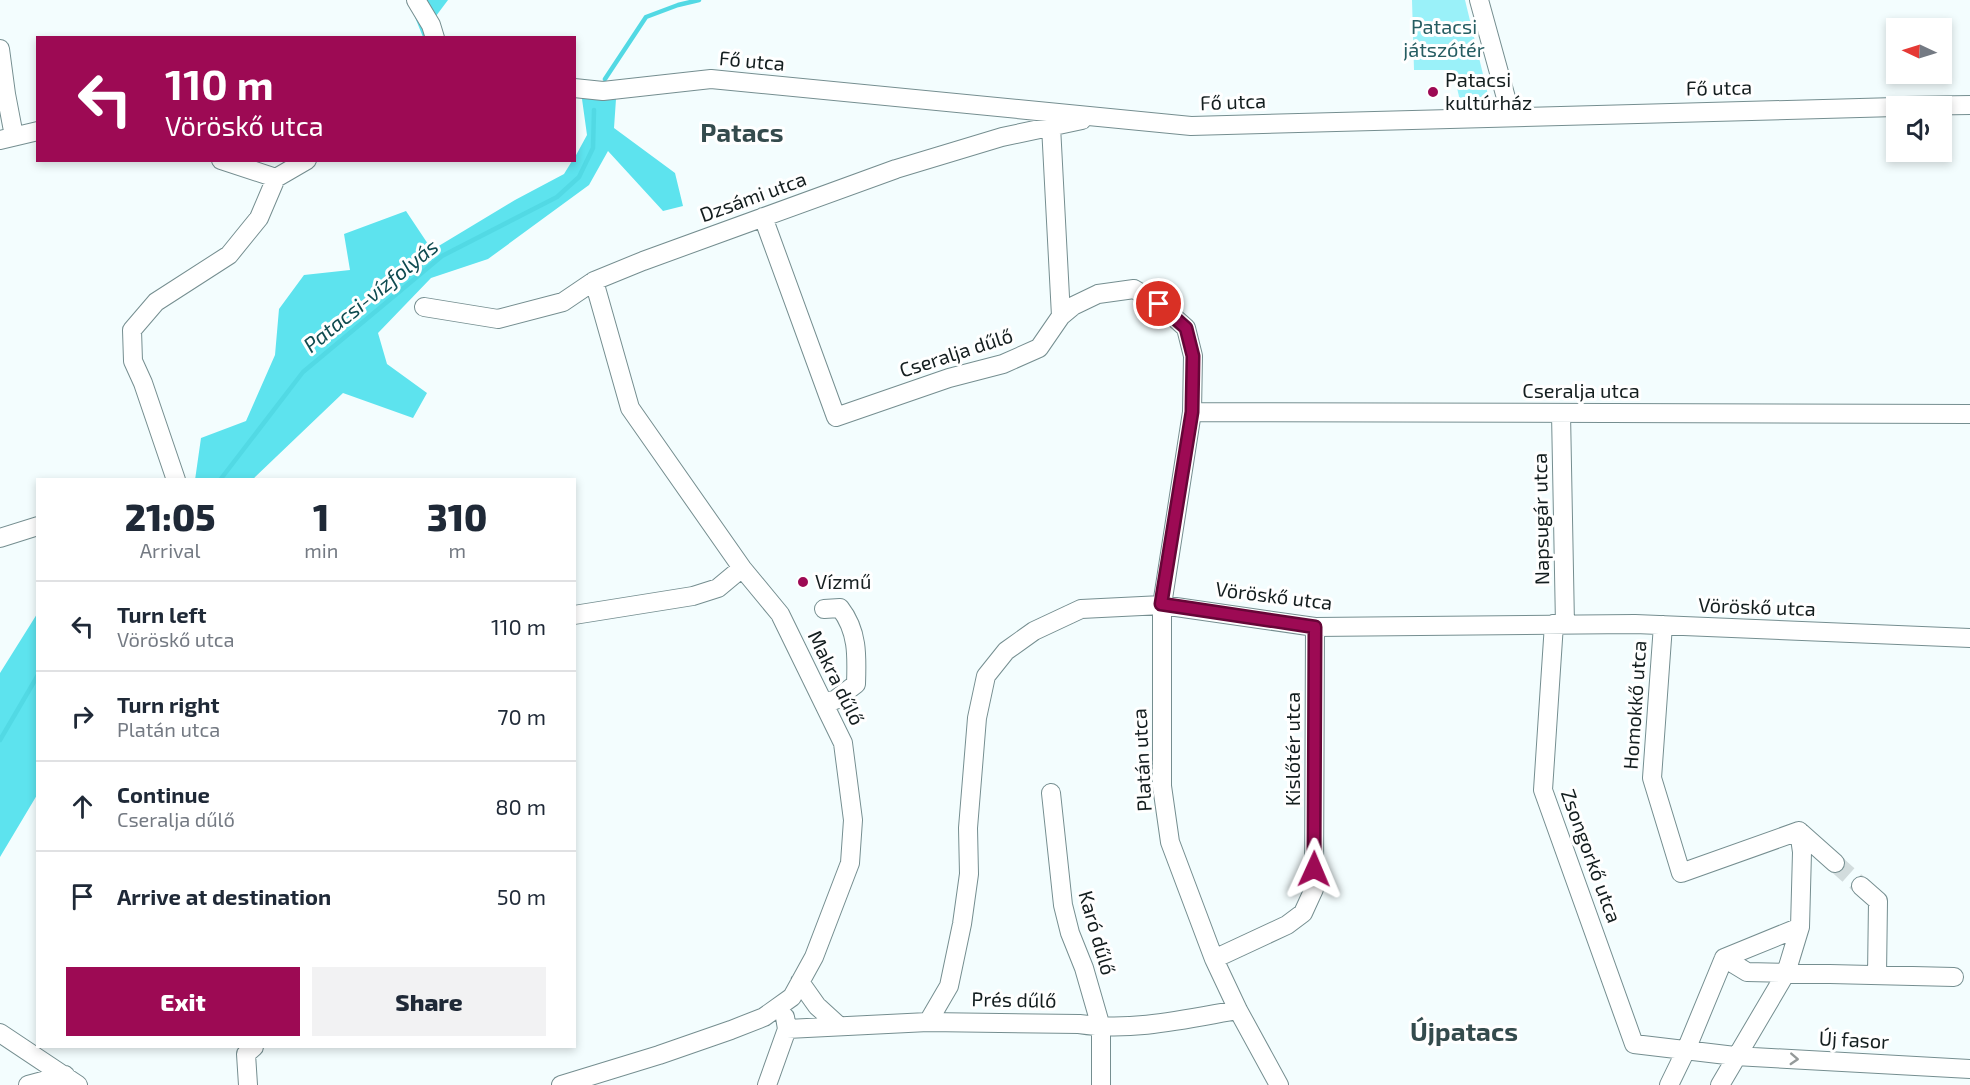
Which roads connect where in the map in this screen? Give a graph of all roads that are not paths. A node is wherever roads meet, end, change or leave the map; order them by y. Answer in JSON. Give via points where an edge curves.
{"nodes":[{"id":1,"x":416,"y":0,"type":"edge"},
{"id":2,"x":1479,"y":0,"type":"edge"},
{"id":3,"x":434,"y":36,"type":"edge"},
{"id":4,"x":0,"y":49,"type":"edge"},
{"id":5,"x":576,"y":88,"type":"edge"},
{"id":6,"x":3,"y":93,"type":"edge"},
{"id":7,"x":1952,"y":105,"type":"edge"},
{"id":8,"x":1970,"y":105,"type":"edge"},
{"id":9,"x":1886,"y":107,"type":"edge"},
{"id":10,"x":1952,"y":107,"type":"edge"},
{"id":11,"x":1970,"y":114,"type":"edge"},
{"id":12,"x":1102,"y":116,"type":"junction"},
{"id":13,"x":1511,"y":116,"type":"junction"},
{"id":14,"x":1051,"y":126,"type":"junction"},
{"id":15,"x":36,"y":131,"type":"edge"},
{"id":16,"x":7,"y":138,"type":"edge"},
{"id":17,"x":227,"y":162,"type":"edge"},
{"id":18,"x":304,"y":162,"type":"edge"},
{"id":19,"x":276,"y":178,"type":"junction"},
{"id":20,"x":763,"y":217,"type":"junction"},
{"id":21,"x":594,"y":281,"type":"junction"},
{"id":22,"x":424,"y":307,"type":"dead end"},
{"id":23,"x":1061,"y":316,"type":"junction"},
{"id":24,"x":1192,"y":412,"type":"junction"},
{"id":25,"x":1561,"y":413,"type":"junction"},
{"id":26,"x":1970,"y":414,"type":"edge"},
{"id":27,"x":175,"y":478,"type":"edge"},
{"id":28,"x":36,"y":527,"type":"edge"},
{"id":29,"x":0,"y":538,"type":"edge"},
{"id":30,"x":742,"y":568,"type":"junction"},
{"id":31,"x":1161,"y":604,"type":"junction"},
{"id":32,"x":824,"y":609,"type":"dead end"},
{"id":33,"x":576,"y":615,"type":"edge"},
{"id":34,"x":1560,"y":624,"type":"junction"},
{"id":35,"x":1663,"y":625,"type":"junction"},
{"id":36,"x":1315,"y":627,"type":"junction"},
{"id":37,"x":1970,"y":638,"type":"edge"},
{"id":38,"x":823,"y":702,"type":"junction"},
{"id":39,"x":1051,"y":793,"type":"dead end"},
{"id":40,"x":1799,"y":831,"type":"junction"},
{"id":41,"x":1836,"y":863,"type":"tunnel mouth"},
{"id":42,"x":1861,"y":886,"type":"tunnel mouth"},
{"id":43,"x":1800,"y":927,"type":"junction"},
{"id":44,"x":1724,"y":958,"type":"junction"},
{"id":45,"x":1214,"y":959,"type":"junction"},
{"id":46,"x":1786,"y":973,"type":"junction"},
{"id":47,"x":1877,"y":975,"type":"junction"},
{"id":48,"x":1954,"y":977,"type":"dead end"},
{"id":49,"x":800,"y":982,"type":"junction"},
{"id":50,"x":783,"y":1003,"type":"junction"},
{"id":51,"x":1238,"y":1010,"type":"junction"},
{"id":52,"x":928,"y":1022,"type":"junction"},
{"id":53,"x":839,"y":1026,"type":"junction"},
{"id":54,"x":1101,"y":1027,"type":"junction"},
{"id":55,"x":787,"y":1029,"type":"junction"},
{"id":56,"x":0,"y":1033,"type":"edge"},
{"id":57,"x":253,"y":1048,"type":"edge"},
{"id":58,"x":1686,"y":1050,"type":"junction"},
{"id":59,"x":1736,"y":1056,"type":"junction"},
{"id":60,"x":1970,"y":1069,"type":"edge"},
{"id":61,"x":71,"y":1080,"type":"edge"},
{"id":62,"x":28,"y":1085,"type":"edge"},
{"id":63,"x":248,"y":1085,"type":"edge"},
{"id":64,"x":561,"y":1085,"type":"edge"},
{"id":65,"x":767,"y":1085,"type":"edge"},
{"id":66,"x":1101,"y":1085,"type":"edge"},
{"id":67,"x":1279,"y":1085,"type":"edge"},
{"id":68,"x":1669,"y":1085,"type":"edge"},
{"id":69,"x":1720,"y":1085,"type":"edge"}],
"edges":[{"from":1,"to":3,"type":"street"},
{"from":2,"to":13,"type":"street"},
{"from":4,"to":6,"type":"street"},
{"from":5,"to":12,"type":"street","name":"Fő utca","via":[[603,91],[711,79]]},
{"from":6,"to":16,"type":"street"},
{"from":7,"to":8,"type":"street"},
{"from":9,"to":13,"type":"street","name":"Fő utca"},
{"from":10,"to":11,"type":"street"},
{"from":12,"to":13,"type":"street","name":"Fő utca","via":[[1191,126]]},
{"from":12,"to":14,"type":"street","name":"Dzsámi utca"},
{"from":14,"to":20,"type":"street","name":"Dzsámi utca","via":[[896,169]]},
{"from":14,"to":23,"type":"street"},
{"from":15,"to":16,"type":"street"},
{"from":17,"to":19,"type":"street"},
{"from":18,"to":19,"type":"street"},
{"from":19,"to":27,"type":"street","via":[[259,218],[229,255],[156,302],[132,330],[133,361]]},
{"from":20,"to":21,"type":"street","name":"Dzsámi utca"},
{"from":20,"to":23,"type":"street","name":"Cseralja dűlő","via":[[836,417],[1003,364],[1040,348]]},
{"from":21,"to":22,"type":"street","name":"Dzsámi utca","via":[[563,302],[498,319]]},
{"from":21,"to":30,"type":"street","name":"Makra dűlő","via":[[630,408]]},
{"from":23,"to":24,"type":"street","name":"Cseralja dűlő","via":[[1098,294],[1134,289],[1159,304],[1186,328],[1193,356]]},
{"from":24,"to":25,"type":"street","name":"Cseralja utca"},
{"from":24,"to":31,"type":"street","name":"Platán utca"},
{"from":25,"to":26,"type":"street","name":"Cseralja utca"},
{"from":25,"to":34,"type":"street","name":"Napsugár utca"},
{"from":28,"to":29,"type":"street"},
{"from":30,"to":33,"type":"street","via":[[718,588],[693,596]]},
{"from":30,"to":38,"type":"street","name":"Makra dűlő","via":[[780,615]]},
{"from":31,"to":36,"type":"street","name":"Vöröskő utca"},
{"from":31,"to":45,"type":"street","name":"Platán utca","via":[[1162,786],[1170,842]]},
{"from":31,"to":52,"type":"street","name":"Vöröskő utca","via":[[1081,609],[1006,651],[986,676],[977,718],[968,828],[969,874],[962,924],[949,986]]},
{"from":32,"to":38,"type":"street","via":[[840,608],[851,622],[857,657],[856,684],[835,700]]},
{"from":34,"to":35,"type":"street","name":"Vöröskő utca"},
{"from":34,"to":36,"type":"street","name":"Vöröskő utca"},
{"from":34,"to":58,"type":"street","name":"Zsongorkő utca","via":[[1543,790],[1634,1044]]},
{"from":35,"to":37,"type":"street","name":"Vöröskő utca"},
{"from":35,"to":40,"type":"street","name":"Homokkő utca","via":[[1652,778],[1681,873]]},
{"from":36,"to":45,"type":"street","name":"Kislőtér utca","via":[[1314,889],[1303,913],[1287,926]]},
{"from":38,"to":49,"type":"street","name":"Makra dűlő","via":[[843,743],[853,820],[850,863],[814,957]]},
{"from":39,"to":54,"type":"street","name":"Karó dűlő","via":[[1063,905]]},
{"from":40,"to":41,"type":"street"},
{"from":40,"to":43,"type":"street"},
{"from":42,"to":47,"type":"street","via":[[1878,901]]},
{"from":43,"to":44,"type":"street"},
{"from":43,"to":46,"type":"street"},
{"from":44,"to":46,"type":"street","via":[[1747,972]]},
{"from":44,"to":58,"type":"street"},
{"from":45,"to":51,"type":"street","name":"Platán utca"},
{"from":46,"to":47,"type":"street"},
{"from":46,"to":59,"type":"street"},
{"from":47,"to":48,"type":"street"},
{"from":49,"to":50,"type":"street","name":"Makra dűlő","via":[[792,997]]},
{"from":49,"to":53,"type":"street","via":[[817,1006]]},
{"from":50,"to":55,"type":"street"},
{"from":50,"to":64,"type":"street","name":"Makra dűlő","via":[[764,1017],[731,1030]]},
{"from":51,"to":54,"type":"street","name":"Prés dűlő","via":[[1171,1022]]},
{"from":51,"to":67,"type":"street","name":"Platán utca"},
{"from":52,"to":53,"type":"street","name":"Prés dűlő"},
{"from":52,"to":54,"type":"street","name":"Prés dűlő"},
{"from":53,"to":55,"type":"street","name":"Prés dűlő"},
{"from":54,"to":66,"type":"street","name":"Karó dűlő"},
{"from":55,"to":65,"type":"street"},
{"from":56,"to":61,"type":"street"},
{"from":57,"to":63,"type":"street","via":[[246,1054]]},
{"from":58,"to":59,"type":"street","name":"Új fasor"},
{"from":58,"to":68,"type":"street"},
{"from":59,"to":60,"type":"street","name":"Új fasor","one_way":true},
{"from":59,"to":69,"type":"street"},
{"from":61,"to":62,"type":"street"}]}
